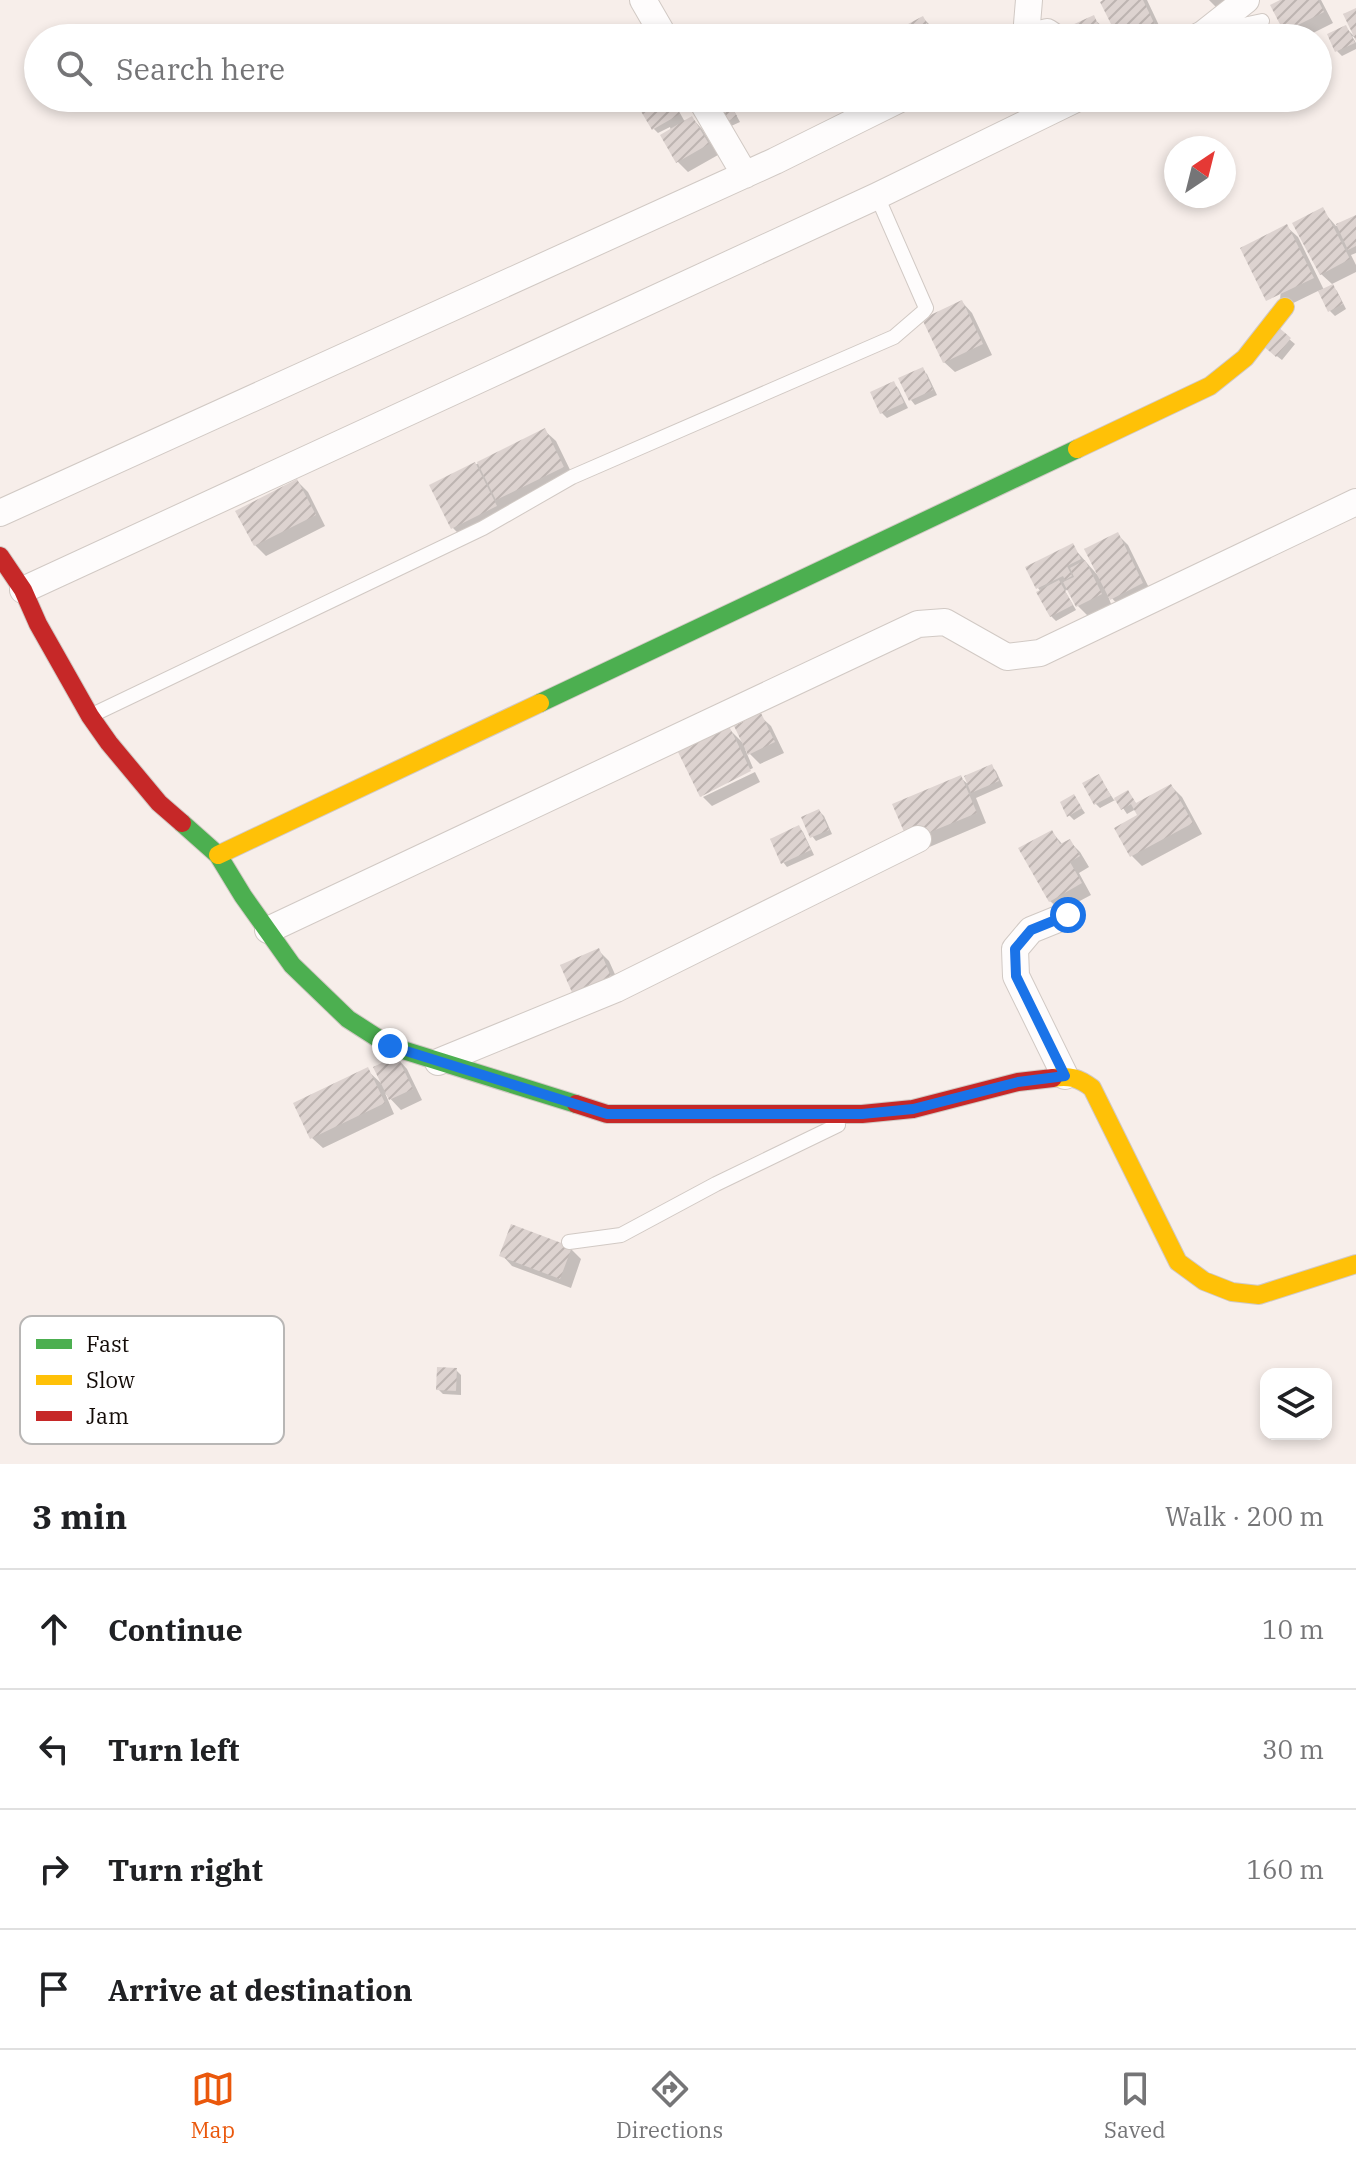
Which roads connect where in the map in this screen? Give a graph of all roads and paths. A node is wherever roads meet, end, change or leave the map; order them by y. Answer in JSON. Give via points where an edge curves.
{"nodes":[{"id":1,"x":643,"y":0,"type":"edge"},
{"id":2,"x":1029,"y":0,"type":"edge"},
{"id":3,"x":1254,"y":10,"type":"edge"},
{"id":4,"x":657,"y":24,"type":"edge"},
{"id":5,"x":1026,"y":24,"type":"edge"},
{"id":6,"x":1224,"y":24,"type":"edge"},
{"id":7,"x":708,"y":112,"type":"edge"},
{"id":8,"x":873,"y":112,"type":"edge"},
{"id":9,"x":1049,"y":112,"type":"edge"},
{"id":10,"x":745,"y":175,"type":"junction"},
{"id":11,"x":877,"y":196,"type":"junction"},
{"id":12,"x":1285,"y":307,"type":"dead end"},
{"id":13,"x":1356,"y":502,"type":"edge"},
{"id":14,"x":0,"y":513,"type":"edge"},
{"id":15,"x":0,"y":556,"type":"edge"},
{"id":16,"x":23,"y":590,"type":"junction"},
{"id":17,"x":90,"y":716,"type":"junction"},
{"id":18,"x":918,"y":839,"type":"dead end"},
{"id":19,"x":218,"y":855,"type":"junction"},
{"id":20,"x":1068,"y":915,"type":"dead end"},
{"id":21,"x":268,"y":930,"type":"junction"},
{"id":22,"x":438,"y":1062,"type":"junction"},
{"id":23,"x":1065,"y":1076,"type":"junction"},
{"id":24,"x":862,"y":1114,"type":"junction"},
{"id":25,"x":569,"y":1242,"type":"dead end"},
{"id":26,"x":1356,"y":1264,"type":"edge"}],
"edges":[{"from":1,"to":4,"type":"street"},
{"from":2,"to":5,"type":"street"},
{"from":3,"to":6,"type":"street"},
{"from":7,"to":10,"type":"street"},
{"from":8,"to":10,"type":"street"},
{"from":9,"to":11,"type":"street"},
{"from":10,"to":14,"type":"street"},
{"from":11,"to":16,"type":"street"},
{"from":11,"to":17,"type":"lane","via":[[926,308],[894,337],[572,477],[483,528]]},
{"from":12,"to":19,"type":"street","via":[[1245,358],[1210,386]]},
{"from":13,"to":21,"type":"street","via":[[1040,653],[1007,657],[945,622],[918,624]]},
{"from":15,"to":16,"type":"street"},
{"from":16,"to":17,"type":"street"},
{"from":17,"to":19,"type":"street","via":[[159,803]]},
{"from":18,"to":22,"type":"street","via":[[616,989]]},
{"from":19,"to":21,"type":"street"},
{"from":20,"to":23,"type":"street","via":[[1031,930],[1015,949],[1016,976]]},
{"from":21,"to":22,"type":"street","via":[[292,965],[348,1019],[390,1046]]},
{"from":22,"to":24,"type":"street","via":[[607,1114]]},
{"from":23,"to":24,"type":"street","via":[[1018,1082],[913,1109]]},
{"from":23,"to":26,"type":"street","via":[[1092,1088],[1178,1262],[1204,1281],[1259,1295]]},
{"from":24,"to":25,"type":"lane","via":[[621,1235]]}]}
